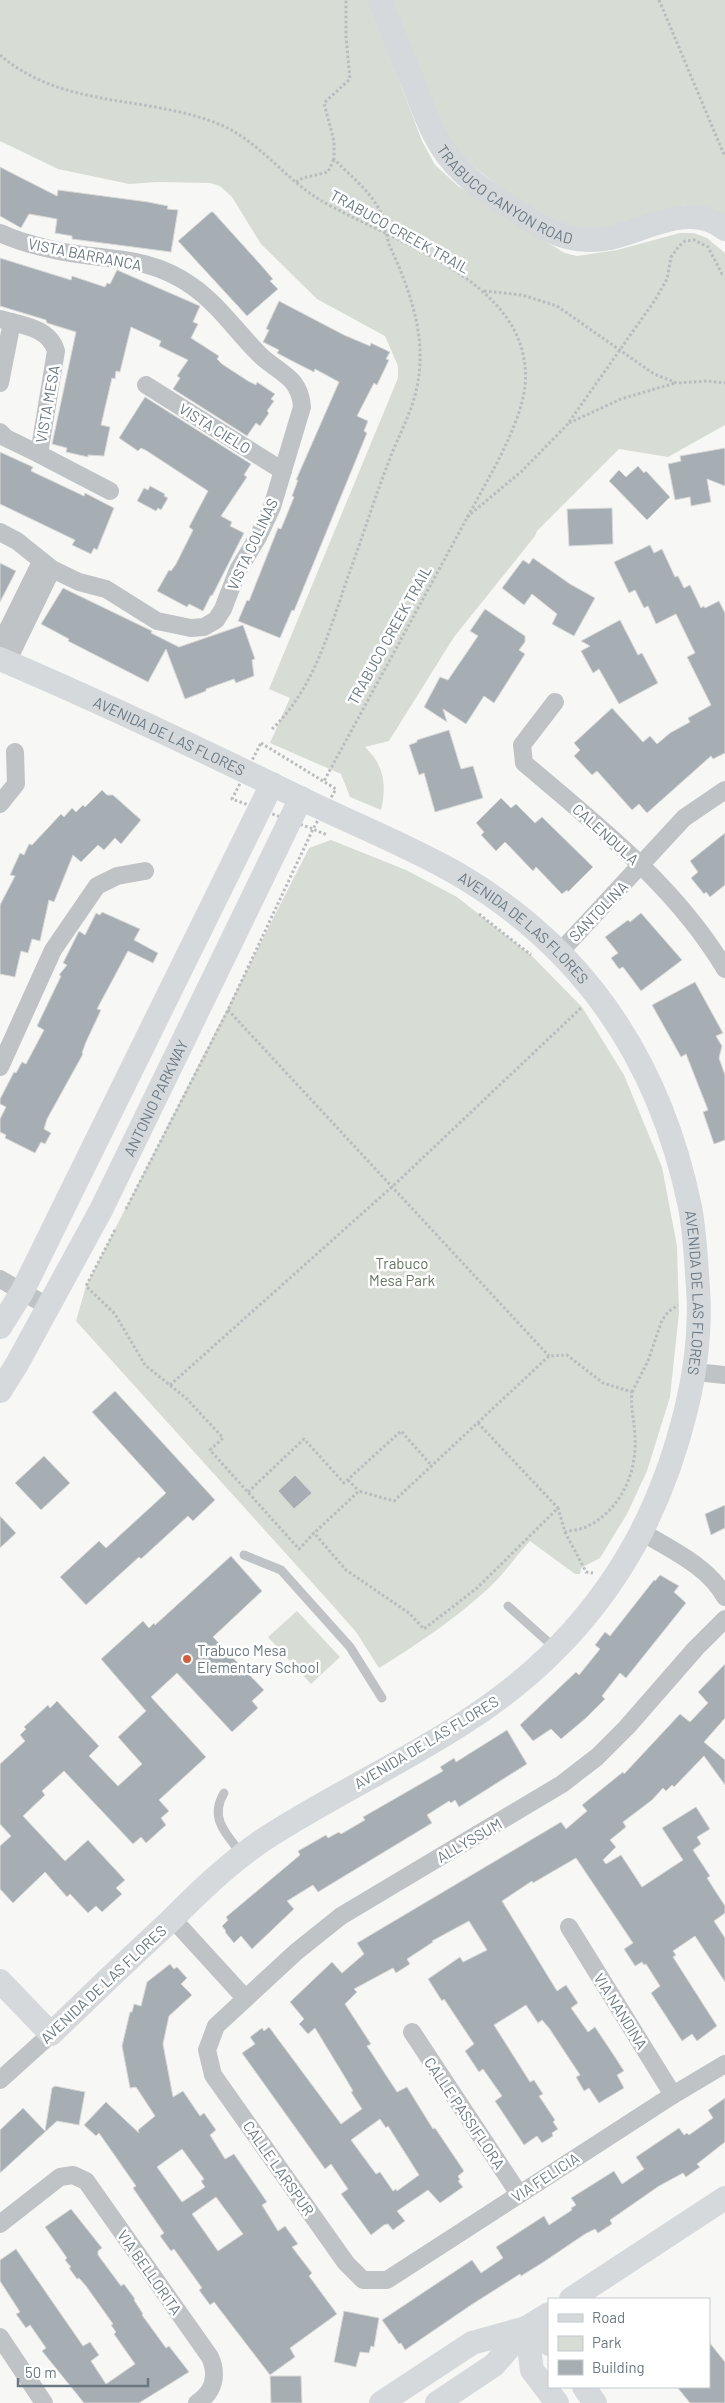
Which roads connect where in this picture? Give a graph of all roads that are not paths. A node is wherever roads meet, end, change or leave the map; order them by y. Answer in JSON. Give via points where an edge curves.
{"nodes":[{"id":1,"x":380,"y":0,"type":"edge"},
{"id":2,"x":725,"y":229,"type":"edge"},
{"id":3,"x":0,"y":233,"type":"edge"},
{"id":4,"x":6,"y":320,"type":"edge"},
{"id":5,"x":0,"y":383,"type":"edge"},
{"id":6,"x":146,"y":385,"type":"dead end"},
{"id":7,"x":301,"y":395,"type":"joint"},
{"id":8,"x":0,"y":432,"type":"edge"},
{"id":9,"x":39,"y":454,"type":"junction"},
{"id":10,"x":283,"y":471,"type":"junction"},
{"id":11,"x":110,"y":491,"type":"dead end"},
{"id":12,"x":0,"y":532,"type":"edge"},
{"id":13,"x":47,"y":566,"type":"junction"},
{"id":14,"x":2,"y":656,"type":"edge"},
{"id":15,"x":555,"y":702,"type":"dead end"},
{"id":16,"x":15,"y":752,"type":"dead end"},
{"id":17,"x":272,"y":784,"type":"junction"},
{"id":18,"x":725,"y":790,"type":"edge"},
{"id":19,"x":300,"y":798,"type":"junction"},
{"id":20,"x":0,"y":804,"type":"edge"},
{"id":21,"x":641,"y":866,"type":"junction"},
{"id":22,"x":145,"y":871,"type":"dead end"},
{"id":23,"x":560,"y":952,"type":"junction"},
{"id":24,"x":725,"y":969,"type":"edge"},
{"id":25,"x":0,"y":1067,"type":"edge"},
{"id":26,"x":0,"y":1279,"type":"edge"},
{"id":27,"x":22,"y":1292,"type":"junction"},
{"id":28,"x":49,"y":1307,"type":"junction"},
{"id":29,"x":0,"y":1327,"type":"edge"},
{"id":30,"x":695,"y":1372,"type":"junction"},
{"id":31,"x":725,"y":1375,"type":"edge"},
{"id":32,"x":0,"y":1391,"type":"edge"},
{"id":33,"x":642,"y":1532,"type":"junction"},
{"id":34,"x":244,"y":1555,"type":"dead end"},
{"id":35,"x":725,"y":1597,"type":"edge"},
{"id":36,"x":508,"y":1606,"type":"dead end"},
{"id":37,"x":725,"y":1619,"type":"edge"},
{"id":38,"x":556,"y":1649,"type":"junction"},
{"id":39,"x":382,"y":1698,"type":"dead end"},
{"id":40,"x":224,"y":1793,"type":"dead end"},
{"id":41,"x":242,"y":1855,"type":"junction"},
{"id":42,"x":172,"y":1918,"type":"junction"},
{"id":43,"x":568,"y":1927,"type":"dead end"},
{"id":44,"x":0,"y":1982,"type":"edge"},
{"id":45,"x":245,"y":1998,"type":"junction"},
{"id":46,"x":412,"y":2032,"type":"dead end"},
{"id":47,"x":51,"y":2034,"type":"junction"},
{"id":48,"x":207,"y":2050,"type":"joint"},
{"id":49,"x":725,"y":2064,"type":"edge"},
{"id":50,"x":0,"y":2080,"type":"edge"},
{"id":51,"x":673,"y":2095,"type":"junction"},
{"id":52,"x":519,"y":2194,"type":"junction"},
{"id":53,"x":725,"y":2198,"type":"edge"},
{"id":54,"x":0,"y":2224,"type":"edge"},
{"id":55,"x":363,"y":2280,"type":"joint"},
{"id":56,"x":573,"y":2298,"type":"edge"},
{"id":57,"x":548,"y":2315,"type":"edge"},
{"id":58,"x":526,"y":2328,"type":"junction"},
{"id":59,"x":0,"y":2337,"type":"edge"},
{"id":60,"x":548,"y":2343,"type":"edge"},
{"id":61,"x":585,"y":2388,"type":"edge"},
{"id":62,"x":44,"y":2403,"type":"edge"},
{"id":63,"x":197,"y":2403,"type":"edge"},
{"id":64,"x":381,"y":2403,"type":"edge"},
{"id":65,"x":437,"y":2403,"type":"edge"},
{"id":66,"x":557,"y":2403,"type":"edge"},
{"id":67,"x":595,"y":2403,"type":"edge"}],
"edges":[{"from":1,"to":2,"type":"main road","name":"TRABUCO CANYON ROAD","via":[[431,129],[448,157],[494,198],[548,231],[576,240],[611,238],[677,217],[702,218]]},
{"from":3,"to":7,"type":"street","name":"VISTA BARRANCA","via":[[55,251],[122,258],[156,268],[191,285],[219,308],[266,360],[285,373]]},
{"from":4,"to":5,"type":"street","name":"VISTA MESA"},
{"from":4,"to":9,"type":"street","name":"VISTA MESA","via":[[39,330],[54,343],[56,351]]},
{"from":6,"to":10,"type":"street","name":"VISTA CIELO"},
{"from":7,"to":10,"type":"street","name":"VISTA COLINAS","via":[[300,414]]},
{"from":8,"to":9,"type":"street","name":"VISTA MESA"},
{"from":9,"to":11,"type":"street","name":"VISTA MESA"},
{"from":10,"to":13,"type":"street","name":"VISTA COLINAS","via":[[272,507],[238,570],[223,609],[216,620],[204,627],[191,628],[157,621],[106,589],[79,582]]},
{"from":12,"to":13,"type":"street","via":[[17,541]]},
{"from":13,"to":14,"type":"street"},
{"from":14,"to":17,"type":"main road","name":"AVENIDA DE LAS FLORES"},
{"from":15,"to":21,"type":"street","name":"CALENDULA","via":[[522,745],[524,763]]},
{"from":16,"to":20,"type":"street","via":[[16,784]]},
{"from":17,"to":19,"type":"main road","name":"AVENIDA DE LAS FLORES"},
{"from":17,"to":27,"type":"main road"},
{"from":18,"to":21,"type":"street","name":"SANTOLINA","via":[[684,818]]},
{"from":19,"to":23,"type":"main road","name":"AVENIDA DE LAS FLORES","via":[[456,873],[521,918]]},
{"from":19,"to":28,"type":"main road","name":"ANTONIO PARKWAY","via":[[101,1210]]},
{"from":21,"to":23,"type":"street","name":"SANTOLINA"},
{"from":21,"to":24,"type":"street","name":"CALENDULA","via":[[686,912]]},
{"from":22,"to":25,"type":"street","via":[[116,876],[97,886],[53,950]]},
{"from":23,"to":30,"type":"main road","name":"AVENIDA DE LAS FLORES","via":[[604,1003],[640,1059],[662,1108],[678,1157],[691,1211],[696,1263],[700,1318]]},
{"from":26,"to":27,"type":"street"},
{"from":27,"to":28,"type":"street"},
{"from":27,"to":29,"type":"main road"},
{"from":28,"to":32,"type":"main road","name":"ANTONIO PARKWAY"},
{"from":30,"to":31,"type":"street"},
{"from":30,"to":33,"type":"main road","name":"AVENIDA DE LAS FLORES","via":[[675,1454]]},
{"from":33,"to":35,"type":"street","via":[[696,1566]]},
{"from":33,"to":38,"type":"main road","name":"AVENIDA DE LAS FLORES","via":[[615,1578]]},
{"from":34,"to":39,"type":"lane","via":[[281,1570],[350,1647]]},
{"from":36,"to":38,"type":"lane"},
{"from":37,"to":45,"type":"street","name":"ALLYSSUM","via":[[597,1757],[528,1806],[341,1916]]},
{"from":38,"to":41,"type":"main road","name":"AVENIDA DE LAS FLORES","via":[[503,1696],[465,1722],[301,1816]]},
{"from":40,"to":41,"type":"lane","via":[[218,1802],[217,1812],[224,1831]]},
{"from":41,"to":42,"type":"main road","name":"AVENIDA DE LAS FLORES"},
{"from":42,"to":45,"type":"street"},
{"from":42,"to":47,"type":"main road","name":"AVENIDA DE LAS FLORES"},
{"from":43,"to":51,"type":"street","name":"VIA NANDINA"},
{"from":44,"to":47,"type":"main road"},
{"from":45,"to":48,"type":"street","name":"ALLYSSUM","via":[[216,2026]]},
{"from":46,"to":52,"type":"street","name":"CALLE PASSIFLORA"},
{"from":47,"to":50,"type":"street","name":"AVENIDA DE LAS FLORES"},
{"from":48,"to":55,"type":"street","name":"CALLE LARSPUR","via":[[213,2075],[346,2263]]},
{"from":49,"to":51,"type":"street","name":"VIA FELICIA"},
{"from":51,"to":52,"type":"street","name":"VIA FELICIA"},
{"from":52,"to":55,"type":"street","name":"VIA FELICIA","via":[[387,2280]]},
{"from":53,"to":56,"type":"main road"},
{"from":54,"to":63,"type":"street","name":"VIA BELLORITA","via":[[60,2177],[73,2174],[86,2181],[210,2357],[215,2378],[209,2393]]},
{"from":57,"to":58,"type":"main road"},
{"from":58,"to":60,"type":"main road"},
{"from":58,"to":64,"type":"main road","via":[[472,2343]]},
{"from":58,"to":65,"type":"main road","via":[[494,2365]]},
{"from":58,"to":66,"type":"main road","via":[[532,2370]]},
{"from":59,"to":62,"type":"street"},
{"from":61,"to":67,"type":"main road"}]}
